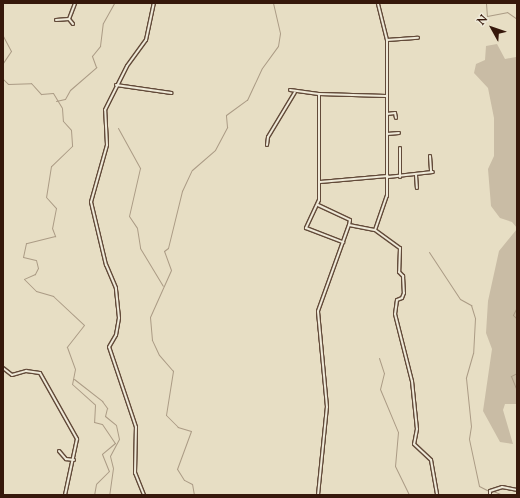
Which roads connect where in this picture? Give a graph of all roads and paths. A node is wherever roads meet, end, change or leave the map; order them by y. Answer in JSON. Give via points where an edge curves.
{"nodes":[{"id":1,"x":75,"y":3,"type":"edge"},
{"id":2,"x":154,"y":3,"type":"edge"},
{"id":3,"x":378,"y":3,"type":"edge"},
{"id":4,"x":69,"y":19,"type":"junction"},
{"id":5,"x":56,"y":20,"type":"dead end"},
{"id":6,"x":73,"y":24,"type":"dead end"},
{"id":7,"x":418,"y":38,"type":"dead end"},
{"id":8,"x":387,"y":40,"type":"junction"},
{"id":9,"x":116,"y":85,"type":"junction"},
{"id":10,"x":290,"y":90,"type":"dead end"},
{"id":11,"x":295,"y":92,"type":"junction"},
{"id":12,"x":171,"y":93,"type":"dead end"},
{"id":13,"x":319,"y":94,"type":"junction"},
{"id":14,"x":386,"y":96,"type":"junction"},
{"id":15,"x":387,"y":114,"type":"junction"},
{"id":16,"x":396,"y":118,"type":"dead end"},
{"id":17,"x":399,"y":133,"type":"dead end"},
{"id":18,"x":387,"y":134,"type":"junction"},
{"id":19,"x":267,"y":145,"type":"dead end"},
{"id":20,"x":400,"y":148,"type":"dead end"},
{"id":21,"x":430,"y":156,"type":"dead end"},
{"id":22,"x":416,"y":175,"type":"junction"},
{"id":23,"x":388,"y":177,"type":"junction"},
{"id":24,"x":400,"y":177,"type":"junction"},
{"id":25,"x":320,"y":182,"type":"junction"},
{"id":26,"x":417,"y":188,"type":"dead end"},
{"id":27,"x":318,"y":205,"type":"junction"},
{"id":28,"x":350,"y":225,"type":"junction"},
{"id":29,"x":375,"y":230,"type":"junction"},
{"id":30,"x":343,"y":242,"type":"junction"},
{"id":31,"x":3,"y":368,"type":"edge"},
{"id":32,"x":59,"y":451,"type":"dead end"},
{"id":33,"x":74,"y":460,"type":"junction"},
{"id":34,"x":517,"y":490,"type":"edge"},
{"id":35,"x":65,"y":495,"type":"edge"},
{"id":36,"x":144,"y":495,"type":"edge"},
{"id":37,"x":318,"y":495,"type":"edge"},
{"id":38,"x":437,"y":495,"type":"edge"},
{"id":39,"x":490,"y":495,"type":"edge"}],
"edges":[{"from":1,"to":4,"type":"street"},
{"from":2,"to":9,"type":"street","via":[[146,40]]},
{"from":3,"to":8,"type":"street"},
{"from":4,"to":5,"type":"street"},
{"from":4,"to":6,"type":"street"},
{"from":7,"to":8,"type":"street"},
{"from":8,"to":14,"type":"street"},
{"from":9,"to":12,"type":"street"},
{"from":9,"to":36,"type":"street","via":[[105,110],[107,145],[91,202],[106,265],[116,288],[119,318],[110,352],[136,427],[135,473]]},
{"from":10,"to":11,"type":"street"},
{"from":11,"to":13,"type":"street"},
{"from":11,"to":19,"type":"street","via":[[268,137]]},
{"from":13,"to":14,"type":"street"},
{"from":13,"to":25,"type":"street"},
{"from":14,"to":15,"type":"street"},
{"from":15,"to":16,"type":"street","via":[[396,113]]},
{"from":15,"to":18,"type":"street"},
{"from":17,"to":18,"type":"street"},
{"from":18,"to":23,"type":"street"},
{"from":20,"to":24,"type":"street"},
{"from":21,"to":22,"type":"street","via":[[432,172]]},
{"from":22,"to":24,"type":"street"},
{"from":22,"to":26,"type":"street"},
{"from":23,"to":24,"type":"street"},
{"from":23,"to":25,"type":"street"},
{"from":23,"to":29,"type":"street","via":[[385,205]]},
{"from":25,"to":27,"type":"street"},
{"from":27,"to":28,"type":"street","via":[[350,220]]},
{"from":27,"to":30,"type":"street","via":[[306,228]]},
{"from":28,"to":29,"type":"street"},
{"from":28,"to":30,"type":"street"},
{"from":29,"to":38,"type":"street","via":[[400,248],[404,293],[402,298],[397,300],[395,314],[412,381],[417,428],[414,444],[431,460]]},
{"from":30,"to":37,"type":"street","via":[[318,311],[327,407]]},
{"from":31,"to":33,"type":"street","via":[[12,375],[26,371],[42,375],[49,394],[77,439]]},
{"from":32,"to":33,"type":"street","via":[[66,459]]},
{"from":33,"to":35,"type":"street"},
{"from":34,"to":39,"type":"street","via":[[502,487],[490,491]]}]}
